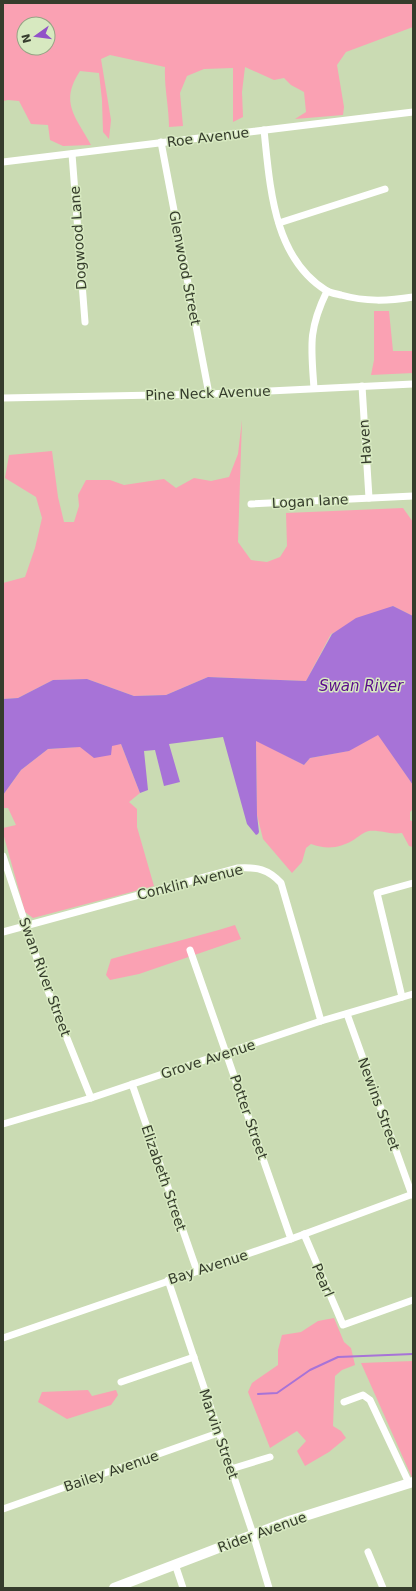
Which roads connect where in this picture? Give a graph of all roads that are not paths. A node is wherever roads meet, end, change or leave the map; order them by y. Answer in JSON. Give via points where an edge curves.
{"nodes":[{"id":1,"x":413,"y":112,"type":"edge"},
{"id":2,"x":264,"y":130,"type":"junction"},
{"id":3,"x":161,"y":142,"type":"junction"},
{"id":4,"x":72,"y":154,"type":"junction"},
{"id":5,"x":3,"y":162,"type":"edge"},
{"id":6,"x":386,"y":189,"type":"dead end"},
{"id":7,"x":279,"y":224,"type":"junction"},
{"id":8,"x":327,"y":291,"type":"junction"},
{"id":9,"x":413,"y":297,"type":"edge"},
{"id":10,"x":85,"y":322,"type":"dead end"},
{"id":11,"x":413,"y":384,"type":"edge"},
{"id":12,"x":362,"y":386,"type":"junction"},
{"id":13,"x":314,"y":388,"type":"junction"},
{"id":14,"x":209,"y":394,"type":"junction"},
{"id":15,"x":3,"y":398,"type":"edge"},
{"id":16,"x":413,"y":496,"type":"edge"},
{"id":17,"x":368,"y":498,"type":"junction"},
{"id":18,"x":252,"y":504,"type":"dead end"},
{"id":19,"x":3,"y":856,"type":"edge"},
{"id":20,"x":413,"y":883,"type":"edge"},
{"id":21,"x":25,"y":926,"type":"junction"},
{"id":22,"x":3,"y":932,"type":"edge"},
{"id":23,"x":190,"y":950,"type":"dead end"},
{"id":24,"x":413,"y":994,"type":"edge"},
{"id":25,"x":402,"y":996,"type":"junction"},
{"id":26,"x":347,"y":1014,"type":"junction"},
{"id":27,"x":320,"y":1021,"type":"junction"},
{"id":28,"x":226,"y":1053,"type":"junction"},
{"id":29,"x":132,"y":1084,"type":"junction"},
{"id":30,"x":91,"y":1098,"type":"junction"},
{"id":31,"x":3,"y":1124,"type":"edge"},
{"id":32,"x":412,"y":1194,"type":"edge"},
{"id":33,"x":304,"y":1234,"type":"junction"},
{"id":34,"x":291,"y":1239,"type":"junction"},
{"id":35,"x":197,"y":1271,"type":"junction"},
{"id":36,"x":168,"y":1280,"type":"junction"},
{"id":37,"x":413,"y":1300,"type":"edge"},
{"id":38,"x":3,"y":1338,"type":"edge"},
{"id":39,"x":194,"y":1357,"type":"junction"},
{"id":40,"x":122,"y":1382,"type":"dead end"},
{"id":41,"x":344,"y":1402,"type":"dead end"},
{"id":42,"x":218,"y":1433,"type":"junction"},
{"id":43,"x":270,"y":1457,"type":"dead end"},
{"id":44,"x":231,"y":1469,"type":"junction"},
{"id":45,"x":411,"y":1482,"type":"edge"},
{"id":46,"x":3,"y":1509,"type":"edge"},
{"id":47,"x":253,"y":1534,"type":"junction"},
{"id":48,"x":368,"y":1552,"type":"dead end"},
{"id":49,"x":175,"y":1564,"type":"junction"},
{"id":50,"x":114,"y":1588,"type":"edge"},
{"id":51,"x":183,"y":1588,"type":"edge"},
{"id":52,"x":269,"y":1588,"type":"edge"},
{"id":53,"x":383,"y":1588,"type":"edge"}],
"edges":[{"from":1,"to":2,"type":"street","name":"Roe Avenue"},
{"from":2,"to":3,"type":"street","name":"Roe Avenue"},
{"from":2,"to":7,"type":"street","via":[[271,192]]},
{"from":3,"to":4,"type":"street","name":"Roe Avenue"},
{"from":3,"to":14,"type":"street","name":"Glenwood Street"},
{"from":4,"to":5,"type":"street","name":"Roe Avenue"},
{"from":4,"to":10,"type":"street","name":"Dogwood Lane"},
{"from":6,"to":7,"type":"street"},
{"from":7,"to":8,"type":"street","via":[[295,260],[306,274]]},
{"from":8,"to":9,"type":"street","via":[[364,300],[381,301]]},
{"from":8,"to":13,"type":"street","via":[[317,312],[312,333]]},
{"from":11,"to":12,"type":"street","name":"Pine Neck Avenue"},
{"from":12,"to":13,"type":"street","name":"Pine Neck Avenue"},
{"from":12,"to":17,"type":"street","name":"Haven"},
{"from":13,"to":14,"type":"street","name":"Pine Neck Avenue"},
{"from":14,"to":15,"type":"street","name":"Pine Neck Avenue"},
{"from":16,"to":17,"type":"street","name":"Logan lane"},
{"from":17,"to":18,"type":"street","name":"Logan lane"},
{"from":19,"to":21,"type":"street","name":"Swan River Street"},
{"from":20,"to":25,"type":"street","via":[[377,893]]},
{"from":21,"to":22,"type":"street","name":"Conklin Avenue"},
{"from":21,"to":27,"type":"street","name":"Conklin Avenue","via":[[238,868],[256,867],[267,871],[281,883]]},
{"from":21,"to":30,"type":"street","name":"Swan River Street"},
{"from":23,"to":28,"type":"street","name":"Potter Street"},
{"from":24,"to":25,"type":"street","name":"Grove Avenue"},
{"from":25,"to":26,"type":"street","name":"Grove Avenue"},
{"from":26,"to":27,"type":"street","name":"Grove Avenue"},
{"from":26,"to":32,"type":"street","name":"Newins Street"},
{"from":27,"to":28,"type":"street","name":"Grove Avenue"},
{"from":28,"to":29,"type":"street","name":"Grove Avenue"},
{"from":28,"to":34,"type":"street","name":"Potter Street"},
{"from":29,"to":30,"type":"street","name":"Grove Avenue"},
{"from":29,"to":35,"type":"street","name":"Elizabeth Street"},
{"from":30,"to":31,"type":"street","name":"Grove Avenue"},
{"from":32,"to":33,"type":"street","name":"Bay Avenue"},
{"from":33,"to":34,"type":"street","name":"Bay Avenue"},
{"from":33,"to":37,"type":"street","name":"Pearl","via":[[343,1325]]},
{"from":34,"to":35,"type":"street","name":"Bay Avenue"},
{"from":35,"to":36,"type":"street","name":"Bay Avenue"},
{"from":36,"to":38,"type":"street","name":"Bay Avenue"},
{"from":36,"to":39,"type":"street","name":"Marvin Street"},
{"from":39,"to":40,"type":"street"},
{"from":39,"to":42,"type":"street","name":"Marvin Street"},
{"from":41,"to":45,"type":"street","via":[[363,1395],[370,1400]]},
{"from":42,"to":44,"type":"street","name":"Marvin Street"},
{"from":42,"to":46,"type":"street","name":"Bailey Avenue"},
{"from":43,"to":44,"type":"street"},
{"from":44,"to":47,"type":"street","name":"Marvin Street"},
{"from":45,"to":47,"type":"street","name":"Rider Avenue"},
{"from":47,"to":49,"type":"street","name":"Rider Avenue"},
{"from":47,"to":52,"type":"street","name":"Marvin Street"},
{"from":48,"to":53,"type":"street"},
{"from":49,"to":50,"type":"street","name":"Rider Avenue"},
{"from":49,"to":51,"type":"street"}]}
